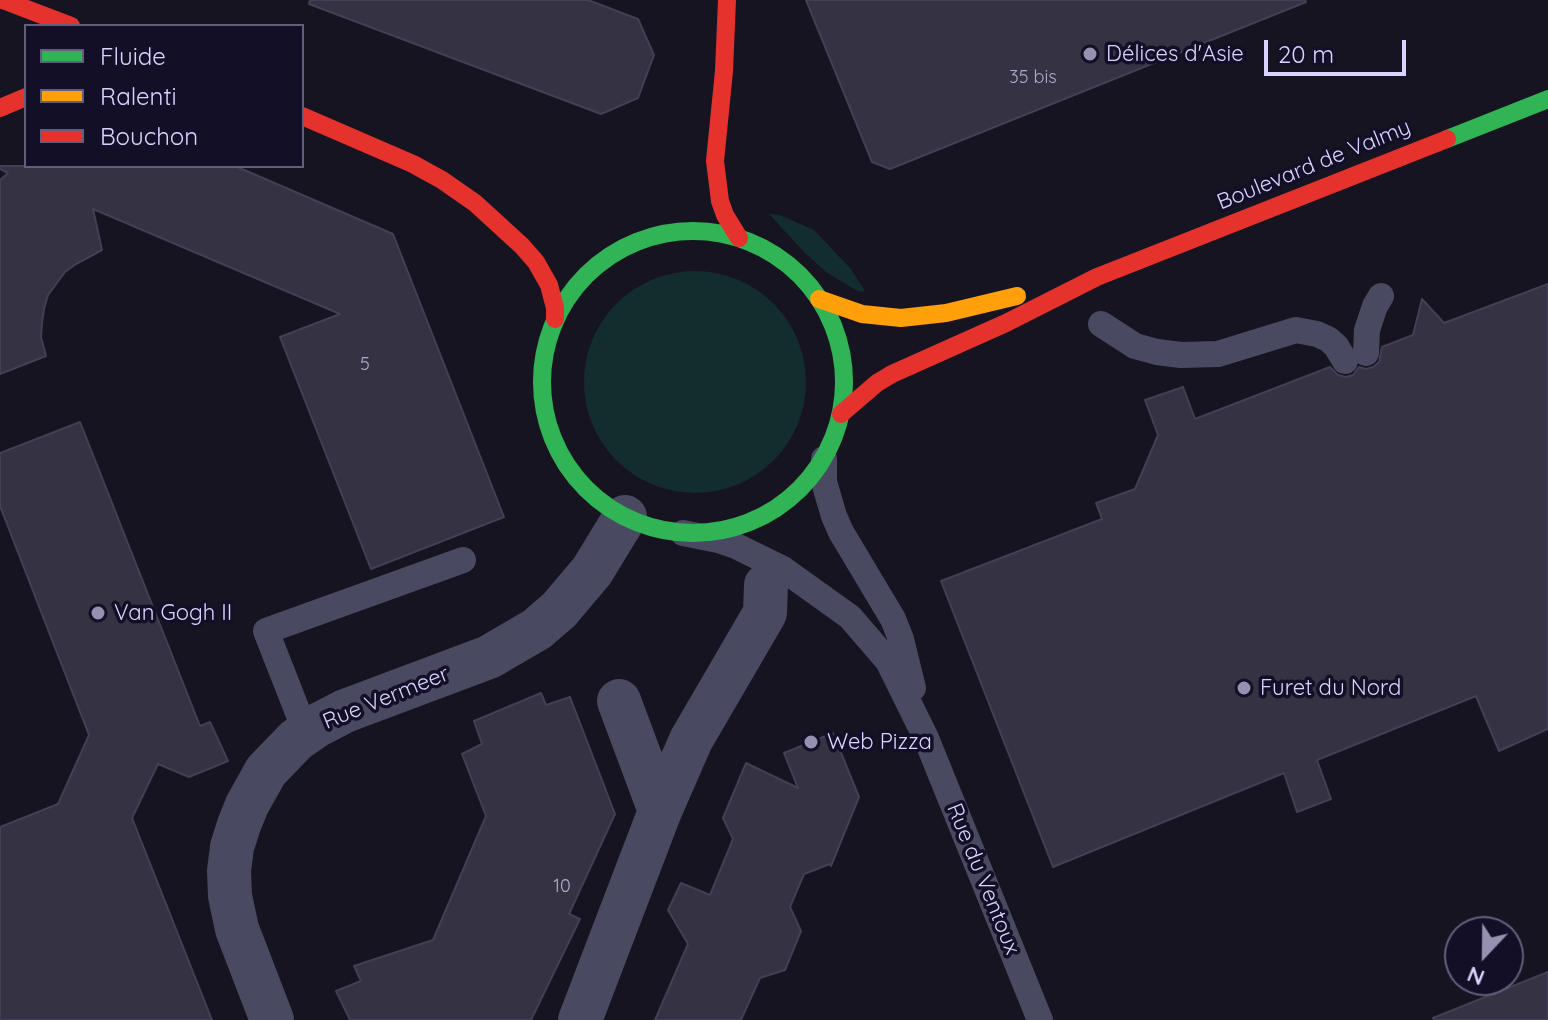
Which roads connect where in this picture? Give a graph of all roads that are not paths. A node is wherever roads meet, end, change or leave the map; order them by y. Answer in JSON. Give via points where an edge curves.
{"nodes":[{"id":1,"x":3,"y":0,"type":"edge"},
{"id":2,"x":727,"y":0,"type":"edge"},
{"id":3,"x":66,"y":24,"type":"edge"},
{"id":4,"x":24,"y":98,"type":"edge"},
{"id":5,"x":1548,"y":99,"type":"edge"},
{"id":6,"x":0,"y":108,"type":"edge"},
{"id":7,"x":304,"y":117,"type":"edge"},
{"id":8,"x":739,"y":238,"type":"junction"},
{"id":9,"x":1097,"y":277,"type":"junction"},
{"id":10,"x":1381,"y":296,"type":"dead end"},
{"id":11,"x":819,"y":299,"type":"junction"},
{"id":12,"x":555,"y":319,"type":"junction"},
{"id":13,"x":1101,"y":324,"type":"dead end"},
{"id":14,"x":841,"y":414,"type":"junction"},
{"id":15,"x":824,"y":459,"type":"junction"},
{"id":16,"x":625,"y":517,"type":"junction"},
{"id":17,"x":683,"y":533,"type":"junction"},
{"id":18,"x":463,"y":560,"type":"dead end"},
{"id":19,"x":766,"y":585,"type":"dead end"},
{"id":20,"x":619,"y":701,"type":"dead end"},
{"id":21,"x":306,"y":733,"type":"junction"},
{"id":22,"x":926,"y":738,"type":"junction"},
{"id":23,"x":660,"y":811,"type":"junction"},
{"id":24,"x":272,"y":1020,"type":"edge"},
{"id":25,"x":580,"y":1020,"type":"edge"},
{"id":26,"x":1040,"y":1020,"type":"edge"}],
"edges":[{"from":1,"to":3,"type":"street"},
{"from":2,"to":8,"type":"street","via":[[715,161],[720,201]]},
{"from":4,"to":6,"type":"street"},
{"from":5,"to":9,"type":"street","name":"Boulevard de Valmy"},
{"from":7,"to":12,"type":"street","via":[[413,164],[475,203],[536,262],[549,285]]},
{"from":8,"to":11,"type":"street","via":[[784,261]]},
{"from":8,"to":12,"type":"street","via":[[674,232],[631,244],[594,268]]},
{"from":9,"to":11,"type":"street","name":"Boulevard de Valmy","via":[[969,308],[901,318],[862,314]]},
{"from":9,"to":14,"type":"street","name":"Boulevard de Valmy","via":[[892,374]]},
{"from":10,"to":13,"type":"lane","via":[[1356,357],[1317,334],[1296,330],[1218,354],[1157,352],[1135,346]]},
{"from":11,"to":14,"type":"street","via":[[840,346]]},
{"from":12,"to":16,"type":"street","via":[[543,360],[547,422],[576,479]]},
{"from":14,"to":15,"type":"street"},
{"from":15,"to":17,"type":"street","via":[[793,495],[764,516],[731,528]]},
{"from":15,"to":22,"type":"lane","name":"Rue du Ventoux","via":[[824,482],[841,532],[901,639]]},
{"from":16,"to":17,"type":"street"},
{"from":16,"to":21,"type":"street","name":"Rue Vermeer","via":[[592,571],[537,629],[489,657],[345,711]]},
{"from":17,"to":22,"type":"lane","name":"Rue du Ventoux","via":[[760,556],[850,617],[888,661]]},
{"from":18,"to":21,"type":"lane","via":[[266,631]]},
{"from":19,"to":23,"type":"street","via":[[765,613],[691,740]]},
{"from":20,"to":23,"type":"street"},
{"from":21,"to":24,"type":"street","name":"Rue Vermeer","via":[[283,752],[256,788],[239,825],[229,871],[237,929]]},
{"from":22,"to":26,"type":"lane","name":"Rue du Ventoux"},
{"from":23,"to":25,"type":"street"}]}
